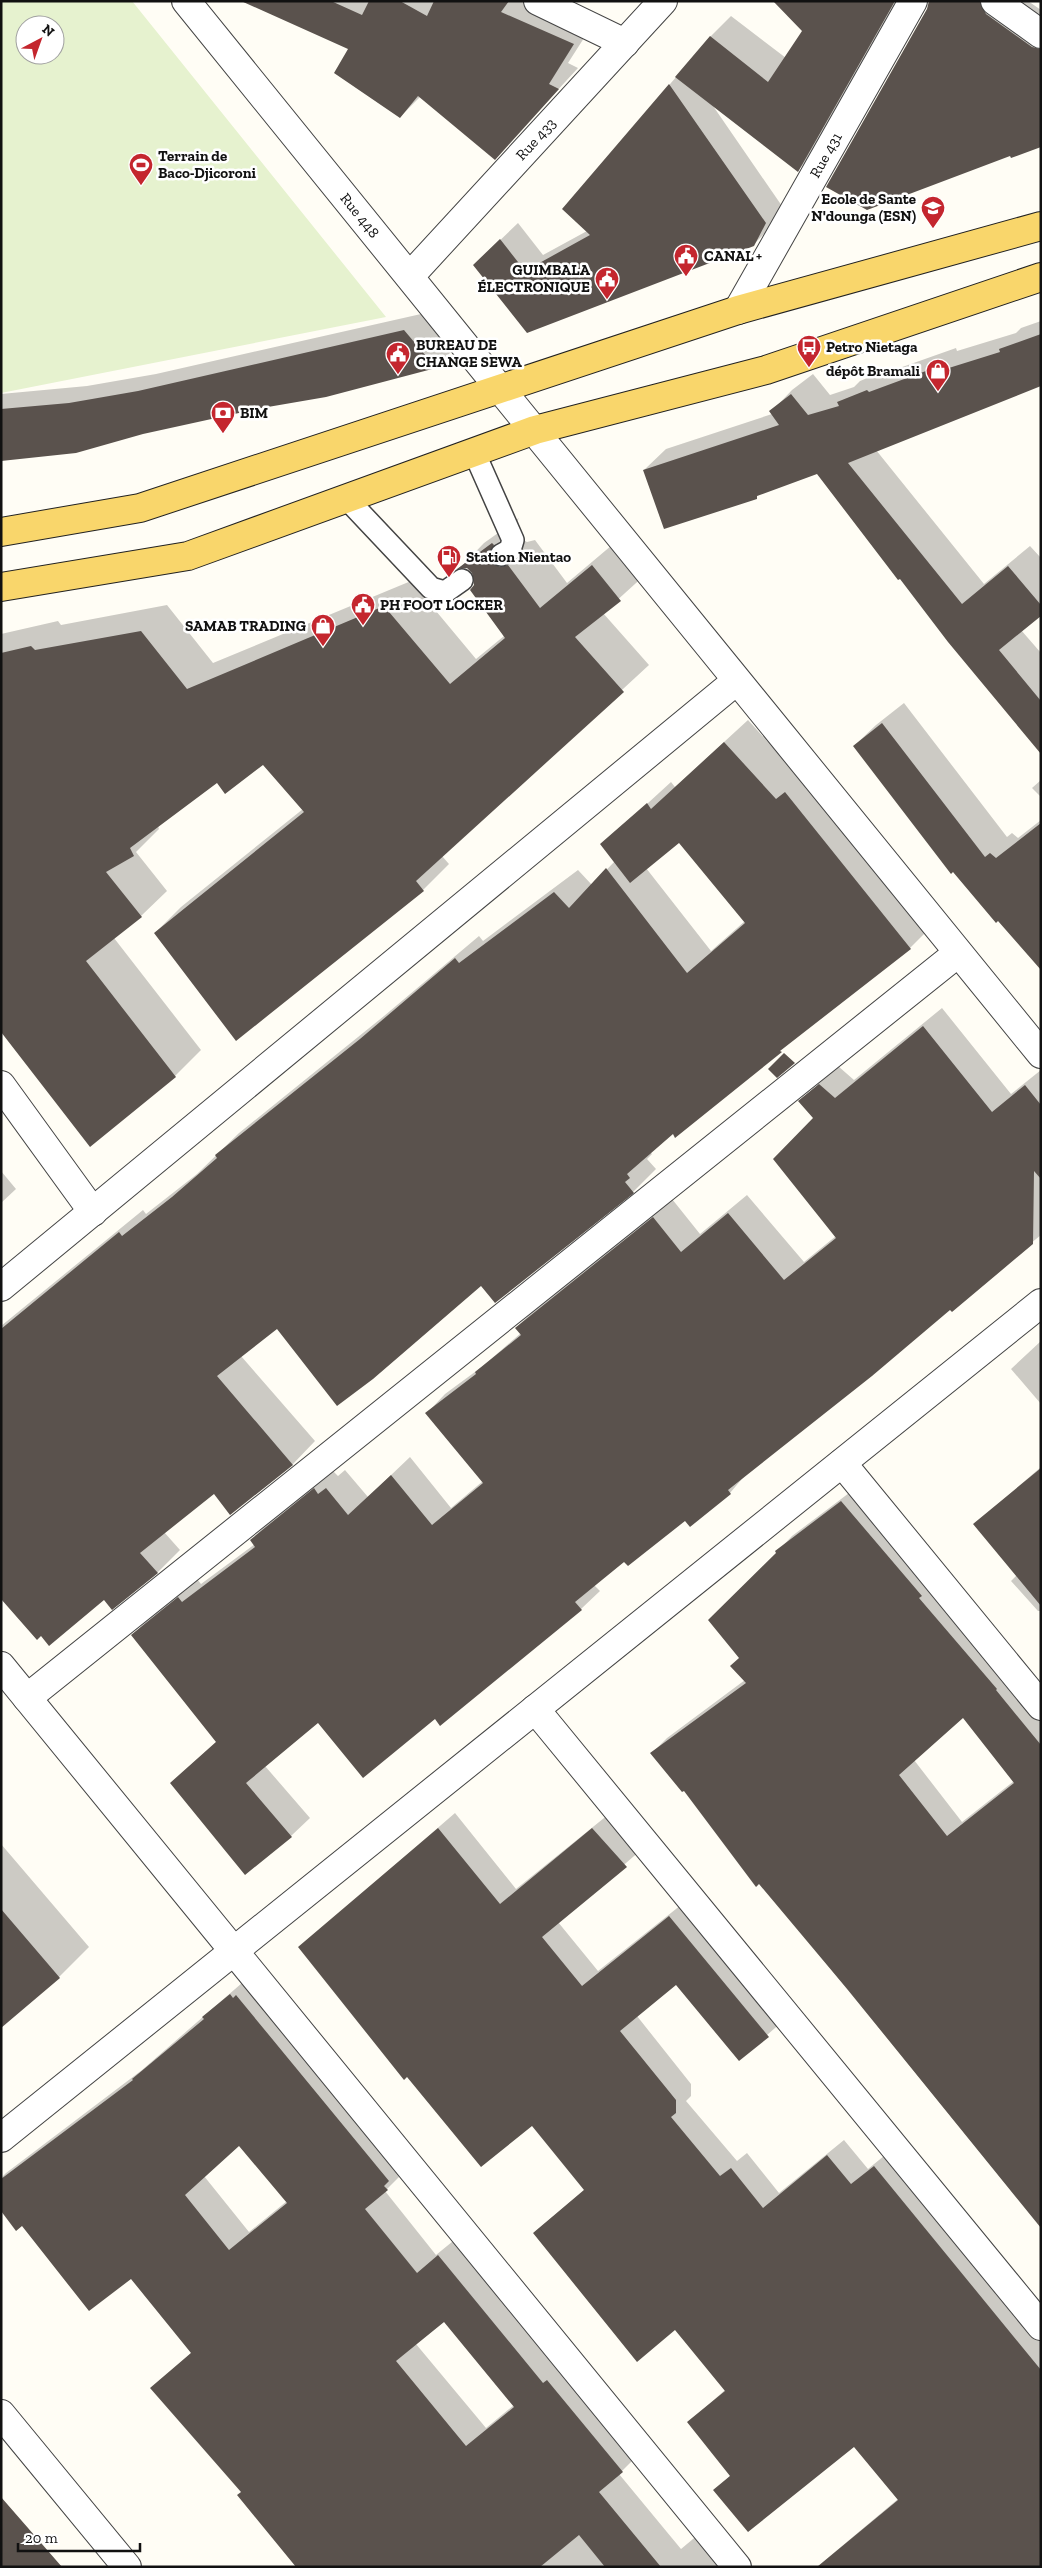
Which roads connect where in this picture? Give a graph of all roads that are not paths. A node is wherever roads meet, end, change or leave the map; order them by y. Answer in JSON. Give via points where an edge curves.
{"nodes":[{"id":1,"x":186,"y":1,"type":"edge"},
{"id":2,"x":538,"y":1,"type":"edge"},
{"id":3,"x":663,"y":1,"type":"edge"},
{"id":4,"x":913,"y":1,"type":"edge"},
{"id":5,"x":995,"y":1,"type":"edge"},
{"id":6,"x":1041,"y":34,"type":"edge"},
{"id":7,"x":624,"y":43,"type":"junction"},
{"id":8,"x":1041,"y":226,"type":"edge"},
{"id":9,"x":410,"y":276,"type":"junction"},
{"id":10,"x":1041,"y":277,"type":"edge"},
{"id":11,"x":738,"y":310,"type":"junction"},
{"id":12,"x":502,"y":390,"type":"junction"},
{"id":13,"x":535,"y":430,"type":"junction"},
{"id":14,"x":474,"y":452,"type":"junction"},
{"id":15,"x":347,"y":498,"type":"junction"},
{"id":16,"x":1,"y":532,"type":"edge"},
{"id":17,"x":501,"y":556,"type":"dead end"},
{"id":18,"x":462,"y":580,"type":"dead end"},
{"id":19,"x":1,"y":587,"type":"edge"},
{"id":20,"x":735,"y":682,"type":"junction"},
{"id":21,"x":958,"y":953,"type":"junction"},
{"id":22,"x":1041,"y":1054,"type":"edge"},
{"id":23,"x":1,"y":1084,"type":"edge"},
{"id":24,"x":92,"y":1212,"type":"junction"},
{"id":25,"x":1,"y":1287,"type":"edge"},
{"id":26,"x":1041,"y":1303,"type":"edge"},
{"id":27,"x":842,"y":1463,"type":"junction"},
{"id":28,"x":1,"y":1666,"type":"edge"},
{"id":29,"x":27,"y":1698,"type":"junction"},
{"id":30,"x":1041,"y":1706,"type":"edge"},
{"id":31,"x":535,"y":1709,"type":"junction"},
{"id":32,"x":234,"y":1951,"type":"junction"},
{"id":33,"x":1,"y":2138,"type":"edge"},
{"id":34,"x":1041,"y":2326,"type":"edge"},
{"id":35,"x":1,"y":2414,"type":"edge"},
{"id":36,"x":128,"y":2567,"type":"edge"},
{"id":37,"x":737,"y":2567,"type":"edge"}],
"edges":[{"from":1,"to":9,"type":"street","name":"Rue 448"},
{"from":2,"to":7,"type":"street"},
{"from":3,"to":7,"type":"street","name":"Rue 433"},
{"from":4,"to":11,"type":"street","name":"Rue 431"},
{"from":5,"to":6,"type":"street"},
{"from":7,"to":9,"type":"street","name":"Rue 433"},
{"from":8,"to":11,"type":"main road"},
{"from":9,"to":12,"type":"street","name":"Rue 448"},
{"from":10,"to":13,"type":"main road","via":[[766,370]]},
{"from":11,"to":12,"type":"main road"},
{"from":12,"to":13,"type":"street","name":"Rue 448"},
{"from":12,"to":16,"type":"main road","via":[[140,508]]},
{"from":13,"to":14,"type":"main road"},
{"from":13,"to":20,"type":"street","name":"Rue 448"},
{"from":14,"to":15,"type":"main road"},
{"from":14,"to":17,"type":"lane","via":[[513,540],[510,550]]},
{"from":15,"to":18,"type":"lane","via":[[431,588],[444,592]]},
{"from":15,"to":19,"type":"main road","via":[[188,556]]},
{"from":20,"to":21,"type":"street","name":"Rue 448"},
{"from":20,"to":24,"type":"street"},
{"from":21,"to":22,"type":"street","name":"Rue 448"},
{"from":21,"to":29,"type":"street"},
{"from":23,"to":24,"type":"street"},
{"from":24,"to":25,"type":"street"},
{"from":26,"to":27,"type":"street"},
{"from":27,"to":30,"type":"street"},
{"from":27,"to":31,"type":"street"},
{"from":28,"to":29,"type":"street"},
{"from":29,"to":32,"type":"street"},
{"from":31,"to":32,"type":"street"},
{"from":31,"to":34,"type":"street"},
{"from":32,"to":33,"type":"street"},
{"from":32,"to":37,"type":"street"},
{"from":35,"to":36,"type":"street"}]}
